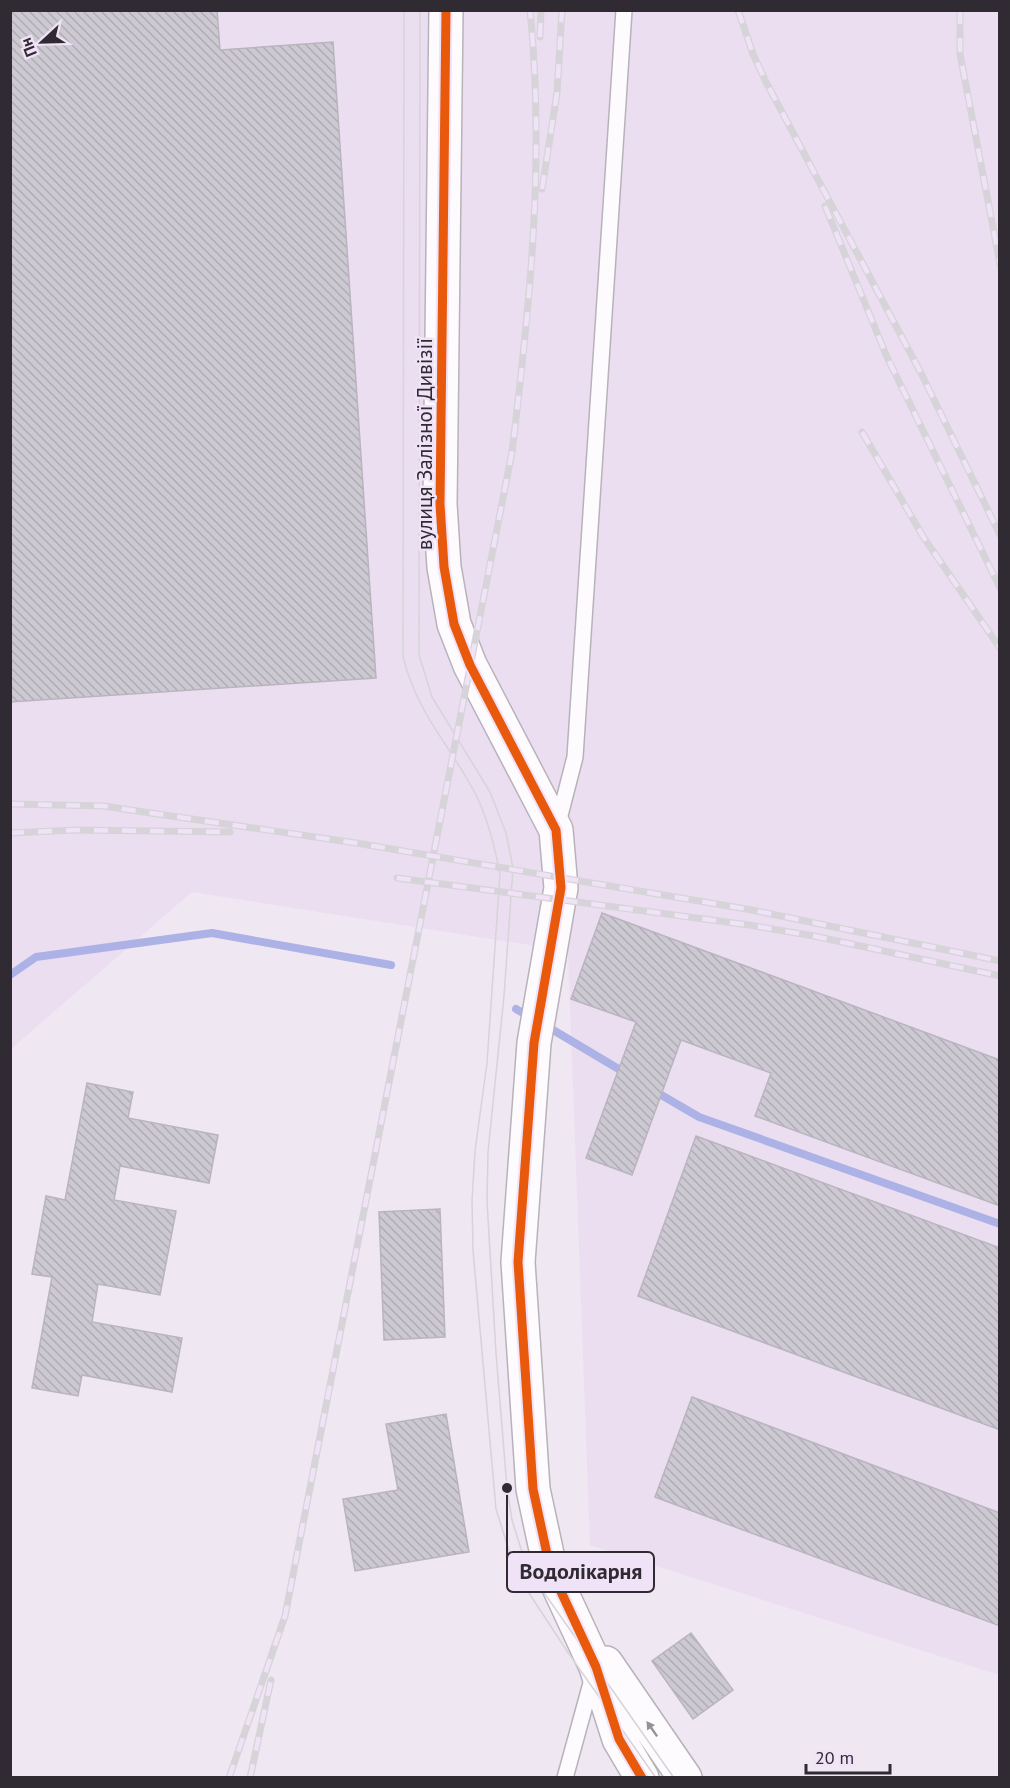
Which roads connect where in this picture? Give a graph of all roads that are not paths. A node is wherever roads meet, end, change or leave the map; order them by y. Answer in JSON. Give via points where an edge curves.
{"nodes":[{"id":1,"x":446,"y":10,"type":"edge"},
{"id":2,"x":624,"y":10,"type":"edge"},
{"id":3,"x":556,"y":830,"type":"junction"},
{"id":4,"x":600,"y":1664,"type":"junction"},
{"id":5,"x":565,"y":1778,"type":"edge"},
{"id":6,"x":642,"y":1778,"type":"edge"},
{"id":7,"x":685,"y":1778,"type":"edge"}],
"edges":[{"from":1,"to":3,"type":"street","name":"вулиця Залізної Дивізії","via":[[440,504],[444,567],[454,624],[470,665]]},
{"from":2,"to":3,"type":"lane","via":[[575,757]]},
{"from":3,"to":4,"type":"street","name":"вулиця Залізної Дивізії","via":[[561,888],[534,1043],[518,1262],[533,1489],[550,1568]]},
{"from":4,"to":5,"type":"lane"},
{"from":4,"to":6,"type":"street","via":[[619,1739]]},
{"from":7,"to":4,"type":"street","one_way":true}]}
